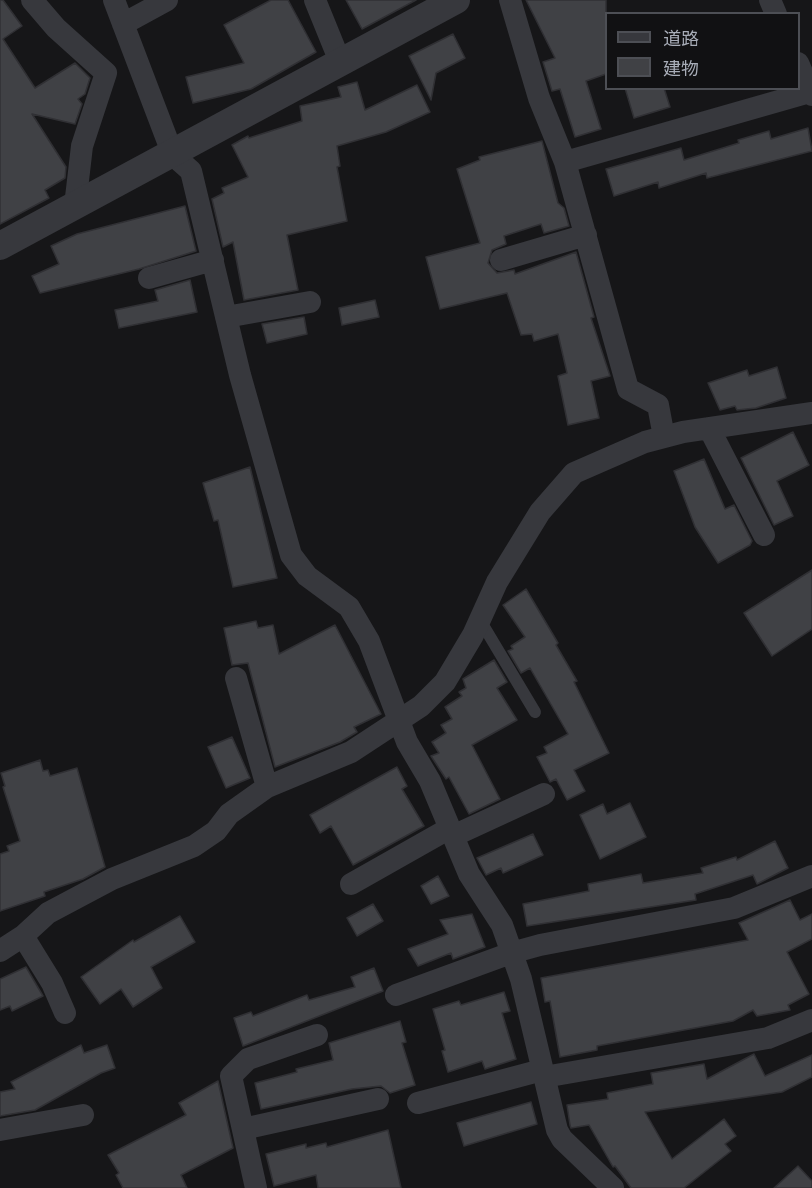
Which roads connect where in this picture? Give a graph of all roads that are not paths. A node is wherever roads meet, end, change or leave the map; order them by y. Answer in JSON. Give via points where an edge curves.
{"nodes":[{"id":1,"x":32,"y":0,"type":"edge"},
{"id":2,"x":114,"y":0,"type":"edge"},
{"id":3,"x":167,"y":0,"type":"edge"},
{"id":4,"x":315,"y":0,"type":"edge"},
{"id":5,"x":456,"y":0,"type":"edge"},
{"id":6,"x":510,"y":0,"type":"edge"},
{"id":7,"x":123,"y":24,"type":"junction"},
{"id":8,"x":340,"y":64,"type":"junction"},
{"id":9,"x":800,"y":68,"type":"edge"},
{"id":10,"x":811,"y":93,"type":"edge"},
{"id":11,"x":173,"y":155,"type":"junction"},
{"id":12,"x":565,"y":162,"type":"junction"},
{"id":13,"x":75,"y":206,"type":"junction"},
{"id":14,"x":585,"y":235,"type":"junction"},
{"id":15,"x":0,"y":246,"type":"edge"},
{"id":16,"x":213,"y":260,"type":"junction"},
{"id":17,"x":501,"y":261,"type":"dead end"},
{"id":18,"x":149,"y":278,"type":"dead end"},
{"id":19,"x":310,"y":302,"type":"dead end"},
{"id":20,"x":226,"y":317,"type":"junction"},
{"id":21,"x":812,"y":413,"type":"edge"},
{"id":22,"x":709,"y":428,"type":"junction"},
{"id":23,"x":664,"y":437,"type":"junction"},
{"id":24,"x":764,"y":535,"type":"dead end"},
{"id":25,"x":480,"y":620,"type":"junction"},
{"id":26,"x":236,"y":678,"type":"dead end"},
{"id":27,"x":535,"y":712,"type":"dead end"},
{"id":28,"x":400,"y":721,"type":"junction"},
{"id":29,"x":267,"y":787,"type":"junction"},
{"id":30,"x":544,"y":794,"type":"dead end"},
{"id":31,"x":451,"y":832,"type":"junction"},
{"id":32,"x":812,"y":876,"type":"edge"},
{"id":33,"x":351,"y":884,"type":"dead end"},
{"id":34,"x":23,"y":936,"type":"junction"},
{"id":35,"x":0,"y":951,"type":"edge"},
{"id":36,"x":511,"y":953,"type":"junction"},
{"id":37,"x":396,"y":995,"type":"dead end"},
{"id":38,"x":65,"y":1013,"type":"dead end"},
{"id":39,"x":812,"y":1020,"type":"edge"},
{"id":40,"x":316,"y":1035,"type":"dead end"},
{"id":41,"x":543,"y":1073,"type":"junction"},
{"id":42,"x":378,"y":1099,"type":"dead end"},
{"id":43,"x":418,"y":1103,"type":"dead end"},
{"id":44,"x":82,"y":1115,"type":"dead end"},
{"id":45,"x":243,"y":1129,"type":"junction"},
{"id":46,"x":0,"y":1130,"type":"edge"},
{"id":47,"x":256,"y":1188,"type":"edge"},
{"id":48,"x":613,"y":1188,"type":"edge"}],
"edges":[{"from":1,"to":13,"type":"street","via":[[106,73],[82,146]]},
{"from":2,"to":7,"type":"street"},
{"from":3,"to":7,"type":"street"},
{"from":4,"to":8,"type":"street"},
{"from":5,"to":8,"type":"street"},
{"from":6,"to":12,"type":"street","via":[[539,98]]},
{"from":7,"to":11,"type":"street"},
{"from":8,"to":11,"type":"street"},
{"from":9,"to":10,"type":"street"},
{"from":10,"to":12,"type":"street"},
{"from":11,"to":13,"type":"street"},
{"from":11,"to":16,"type":"street","via":[[191,171]]},
{"from":12,"to":14,"type":"street"},
{"from":13,"to":15,"type":"street"},
{"from":14,"to":17,"type":"street"},
{"from":14,"to":23,"type":"street","via":[[628,388],[658,405]]},
{"from":16,"to":18,"type":"street"},
{"from":16,"to":20,"type":"street"},
{"from":19,"to":20,"type":"street"},
{"from":20,"to":28,"type":"street","via":[[291,555],[307,576],[349,607],[369,641]]},
{"from":21,"to":22,"type":"street"},
{"from":22,"to":23,"type":"street"},
{"from":22,"to":24,"type":"street"},
{"from":23,"to":25,"type":"street","via":[[613,454],[574,473],[534,522],[496,582]]},
{"from":25,"to":27,"type":"lane"},
{"from":25,"to":28,"type":"street","via":[[445,682]]},
{"from":26,"to":29,"type":"street"},
{"from":28,"to":29,"type":"street","via":[[351,752]]},
{"from":28,"to":31,"type":"street"},
{"from":29,"to":34,"type":"street","via":[[194,846],[112,879],[48,913]]},
{"from":30,"to":31,"type":"street"},
{"from":31,"to":33,"type":"street"},
{"from":31,"to":36,"type":"street","via":[[469,874],[498,918]]},
{"from":32,"to":36,"type":"street","via":[[734,908]]},
{"from":34,"to":35,"type":"street"},
{"from":34,"to":38,"type":"street","via":[[52,982]]},
{"from":36,"to":37,"type":"street"},
{"from":36,"to":41,"type":"street"},
{"from":39,"to":41,"type":"street","via":[[768,1038]]},
{"from":40,"to":45,"type":"street","via":[[248,1059],[231,1076]]},
{"from":41,"to":43,"type":"street"},
{"from":41,"to":48,"type":"street","via":[[562,1139]]},
{"from":42,"to":45,"type":"street"},
{"from":44,"to":46,"type":"street"},
{"from":45,"to":47,"type":"street"}]}
